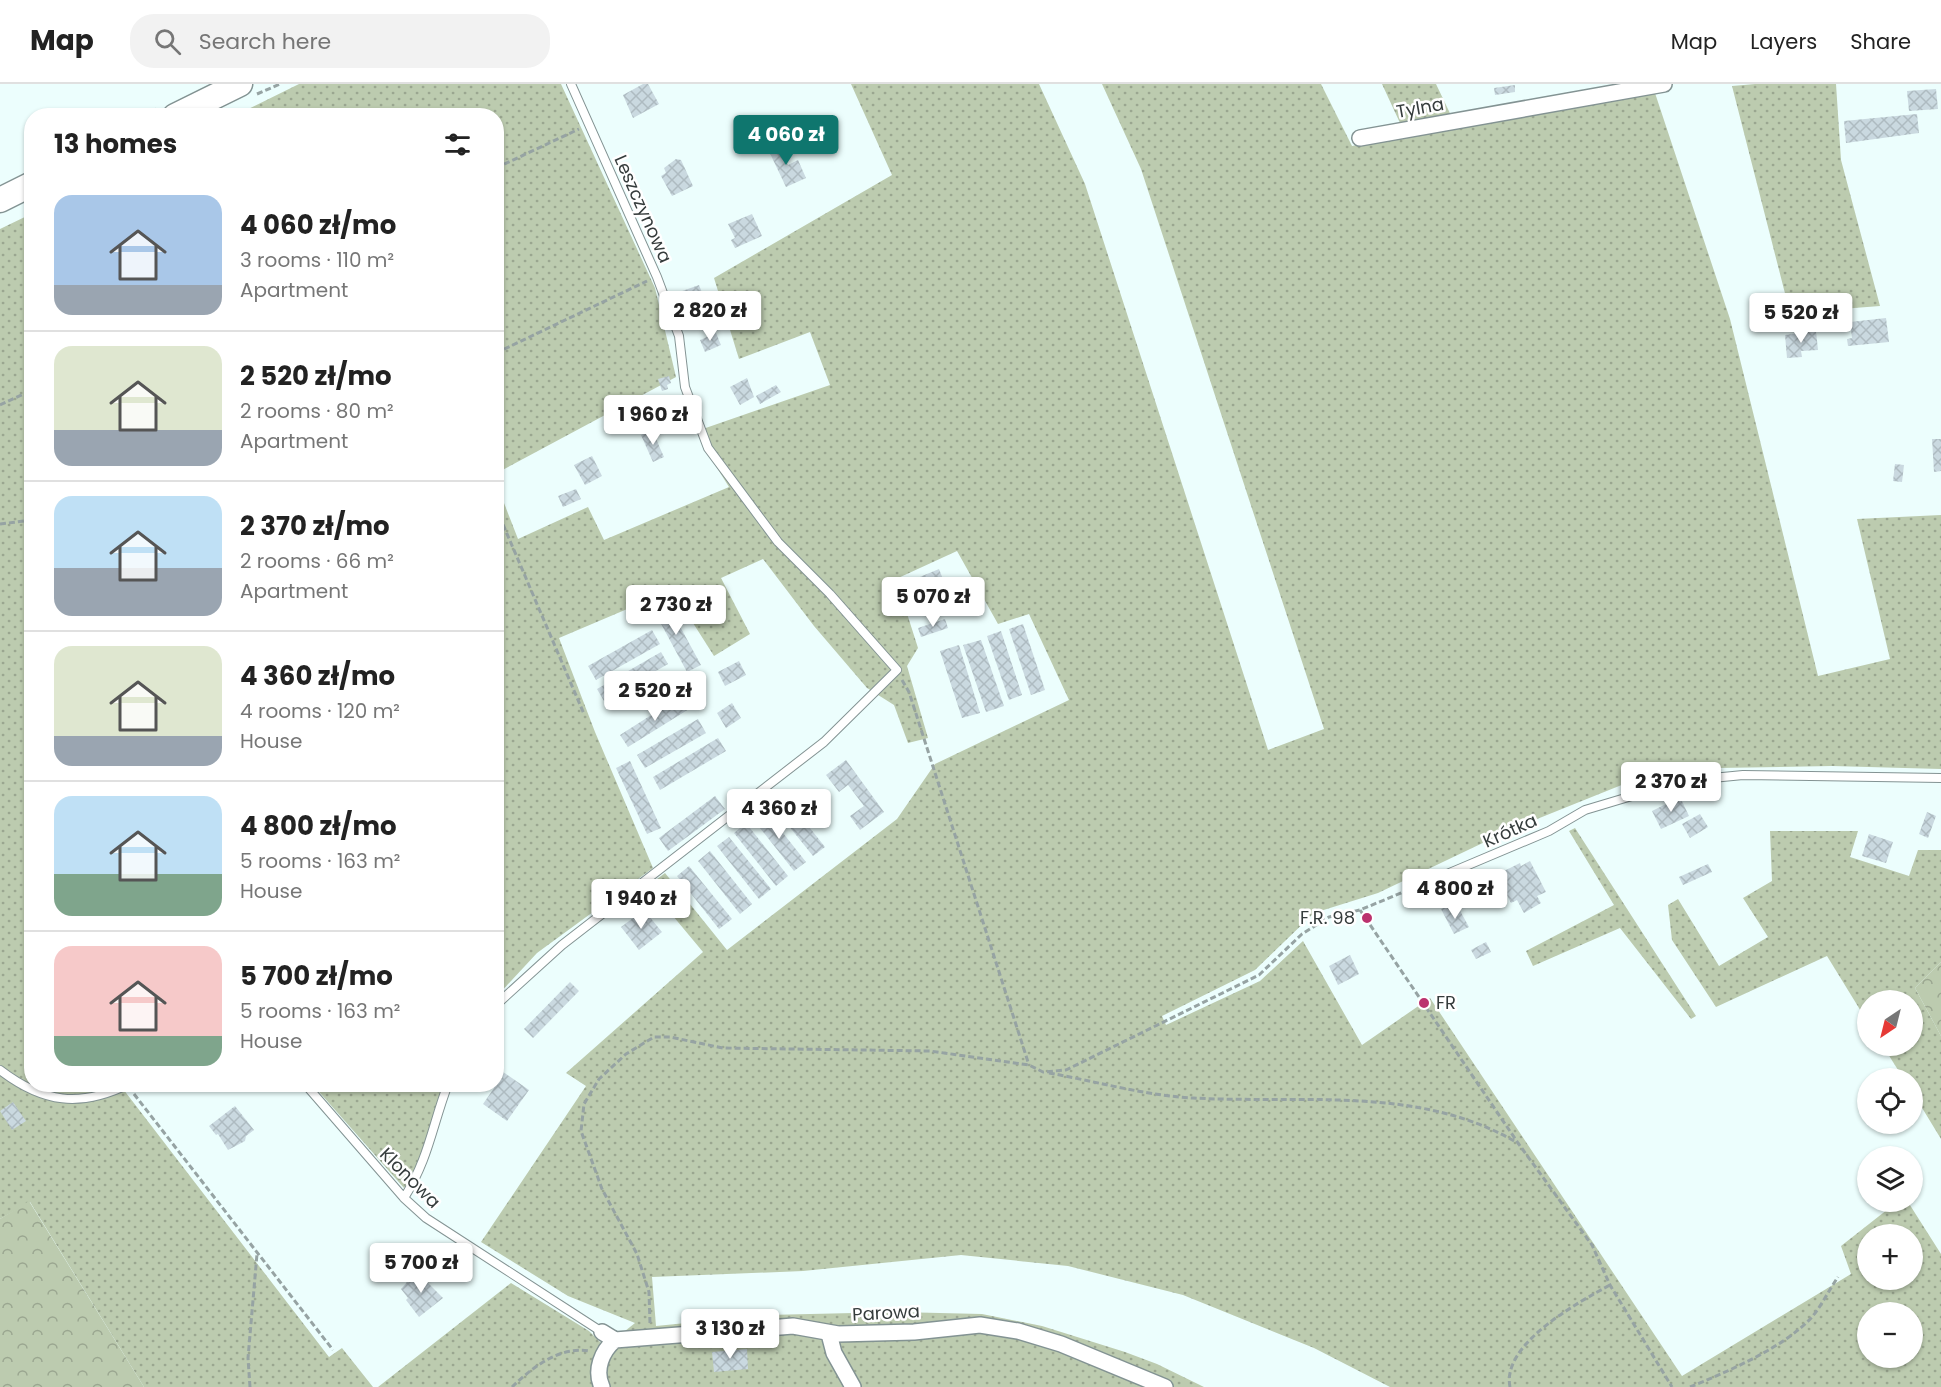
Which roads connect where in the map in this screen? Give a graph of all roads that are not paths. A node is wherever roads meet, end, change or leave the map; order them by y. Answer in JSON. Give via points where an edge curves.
{"nodes":[{"id":1,"x":240,"y":84,"type":"edge"},
{"id":2,"x":570,"y":84,"type":"edge"},
{"id":3,"x":1664,"y":84,"type":"edge"},
{"id":4,"x":177,"y":108,"type":"edge"},
{"id":5,"x":1360,"y":138,"type":"dead end"},
{"id":6,"x":24,"y":188,"type":"edge"},
{"id":7,"x":0,"y":200,"type":"edge"},
{"id":8,"x":1941,"y":778,"type":"edge"},
{"id":9,"x":1447,"y":874,"type":"road end"},
{"id":10,"x":504,"y":998,"type":"edge"},
{"id":11,"x":0,"y":1070,"type":"edge"},
{"id":12,"x":24,"y":1087,"type":"edge"},
{"id":13,"x":35,"y":1092,"type":"edge"},
{"id":14,"x":110,"y":1092,"type":"edge"},
{"id":15,"x":312,"y":1092,"type":"edge"},
{"id":16,"x":446,"y":1092,"type":"edge"},
{"id":17,"x":404,"y":1198,"type":"junction"},
{"id":18,"x":829,"y":1334,"type":"junction"},
{"id":19,"x":608,"y":1340,"type":"junction"},
{"id":20,"x":602,"y":1387,"type":"edge"},
{"id":21,"x":853,"y":1387,"type":"edge"},
{"id":22,"x":1165,"y":1387,"type":"edge"}],
"edges":[{"from":1,"to":4,"type":"main road"},
{"from":2,"to":10,"type":"lane","name":"Leszczynowa","via":[[657,277],[679,336],[685,387],[708,448],[778,542],[897,670],[824,742],[562,945]]},
{"from":3,"to":5,"type":"street","name":"Tylna"},
{"from":6,"to":7,"type":"main road"},
{"from":8,"to":9,"type":"lane","name":"Krótka","via":[[1743,776],[1682,781],[1585,810],[1549,831]]},
{"from":11,"to":12,"type":"lane"},
{"from":13,"to":14,"type":"lane","via":[[71,1100]]},
{"from":15,"to":17,"type":"lane","name":"Klonowa"},
{"from":16,"to":17,"type":"lane","via":[[434,1136]]},
{"from":17,"to":19,"type":"lane","name":"Klonowa","via":[[426,1218]]},
{"from":18,"to":19,"type":"street","name":"Parowa","via":[[793,1326]]},
{"from":18,"to":21,"type":"street","via":[[834,1353]]},
{"from":18,"to":22,"type":"street","name":"Parowa","via":[[914,1332],[980,1325],[1061,1344]]},
{"from":19,"to":20,"type":"street","via":[[599,1365]]}]}
